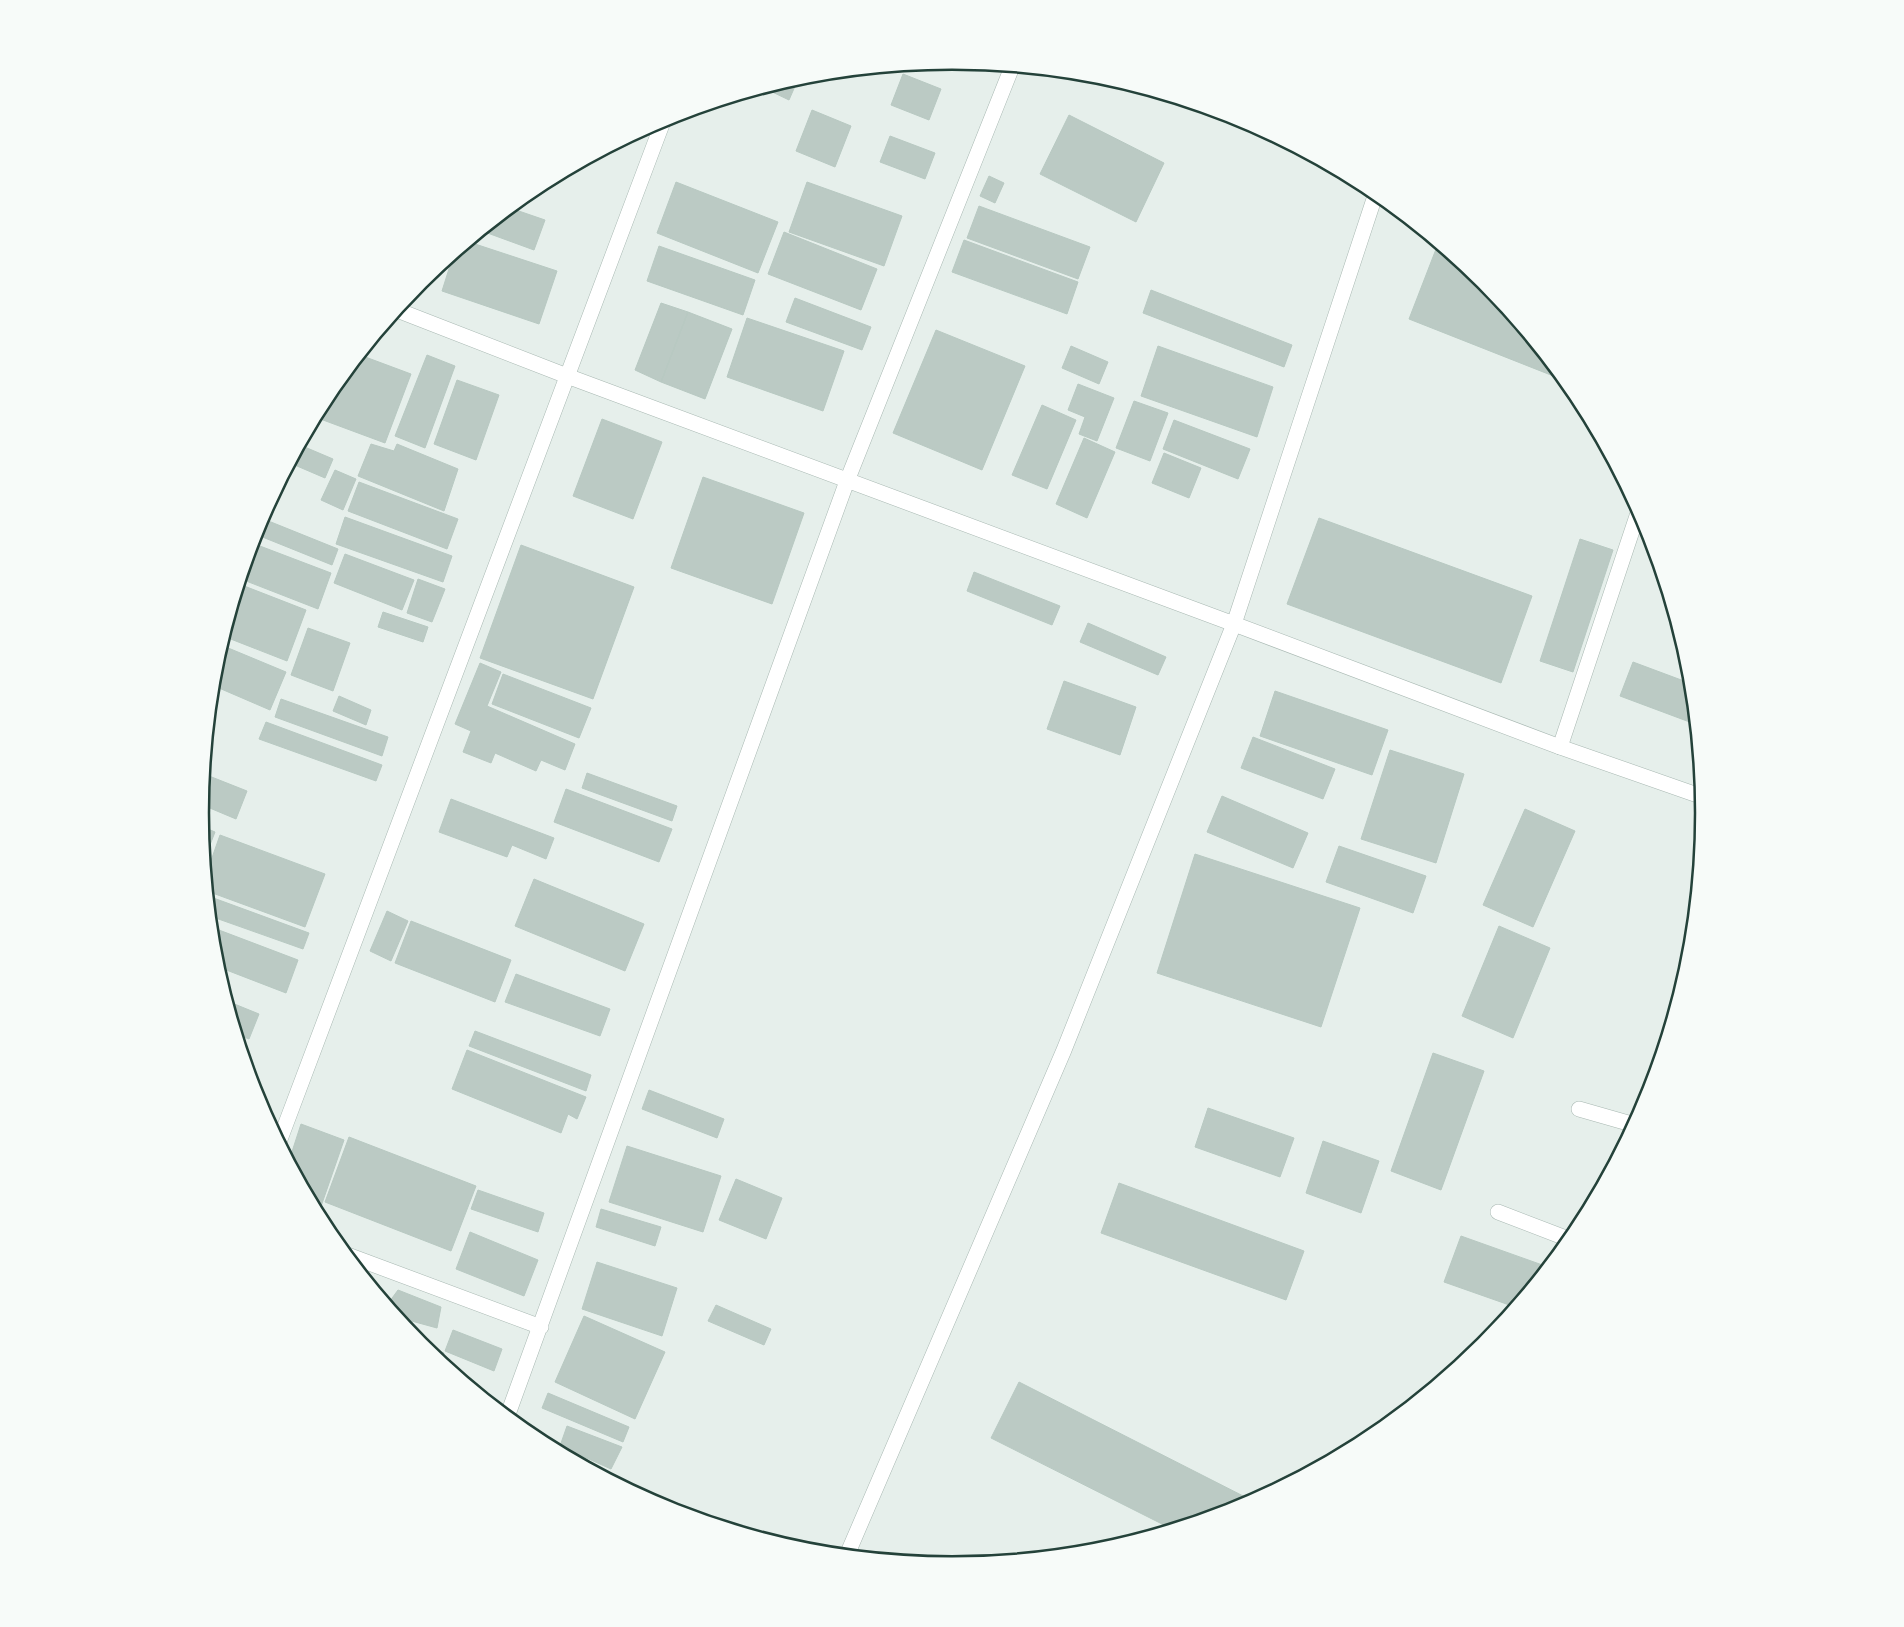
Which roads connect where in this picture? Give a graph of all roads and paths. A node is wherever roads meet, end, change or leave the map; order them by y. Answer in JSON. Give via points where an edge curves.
{"nodes":[{"id":1,"x":1010,"y":73,"type":"edge"},
{"id":2,"x":660,"y":130,"type":"edge"},
{"id":3,"x":1373,"y":201,"type":"edge"},
{"id":4,"x":403,"y":312,"type":"edge"},
{"id":5,"x":567,"y":376,"type":"junction"},
{"id":6,"x":848,"y":481,"type":"junction"},
{"id":7,"x":1635,"y":520,"type":"edge"},
{"id":8,"x":1234,"y":624,"type":"junction"},
{"id":9,"x":1560,"y":747,"type":"junction"},
{"id":10,"x":1695,"y":794,"type":"edge"},
{"id":11,"x":1579,"y":1109,"type":"dead end"},
{"id":12,"x":1628,"y":1123,"type":"edge"},
{"id":13,"x":282,"y":1135,"type":"edge"},
{"id":14,"x":1498,"y":1212,"type":"dead end"},
{"id":15,"x":1563,"y":1237,"type":"edge"},
{"id":16,"x":356,"y":1258,"type":"edge"},
{"id":17,"x":541,"y":1327,"type":"junction"},
{"id":18,"x":509,"y":1411,"type":"edge"},
{"id":19,"x":849,"y":1550,"type":"edge"}],
"edges":[{"from":1,"to":6,"type":"street"},
{"from":2,"to":5,"type":"street"},
{"from":3,"to":8,"type":"street"},
{"from":4,"to":5,"type":"street"},
{"from":5,"to":6,"type":"street"},
{"from":5,"to":13,"type":"street"},
{"from":6,"to":8,"type":"street"},
{"from":6,"to":17,"type":"street"},
{"from":7,"to":9,"type":"street"},
{"from":8,"to":9,"type":"street"},
{"from":8,"to":19,"type":"street","via":[[1064,1050]]},
{"from":9,"to":10,"type":"street"},
{"from":11,"to":12,"type":"street"},
{"from":14,"to":15,"type":"street"},
{"from":16,"to":17,"type":"street"},
{"from":17,"to":18,"type":"street"}]}
